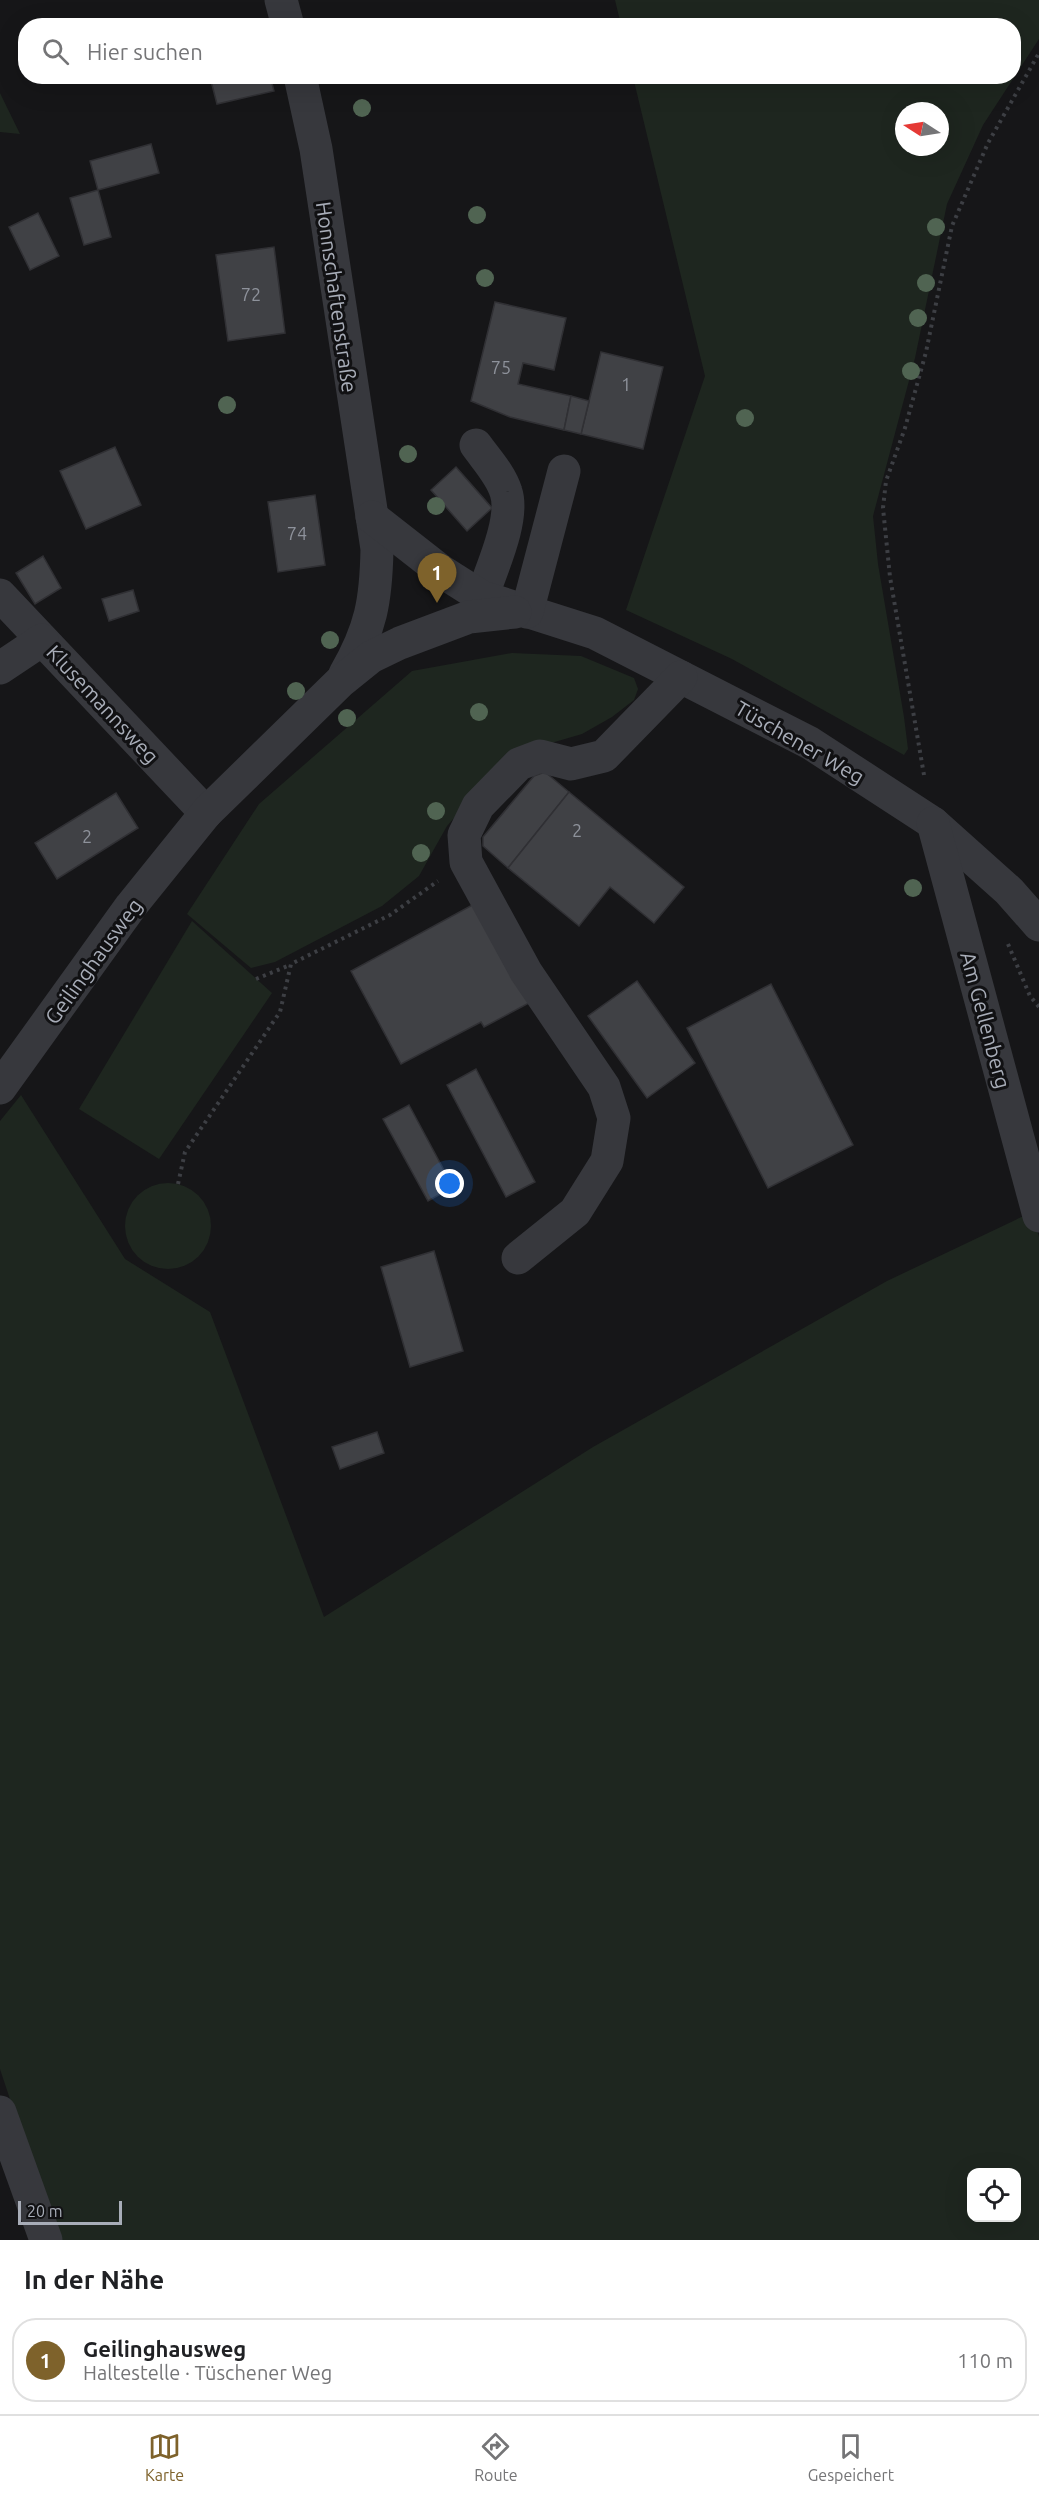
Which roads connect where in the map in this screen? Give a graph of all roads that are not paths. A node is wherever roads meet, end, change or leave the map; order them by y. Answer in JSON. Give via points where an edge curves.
{"nodes":[{"id":1,"x":281,"y":0,"type":"edge"},
{"id":2,"x":286,"y":18,"type":"edge"},
{"id":3,"x":302,"y":84,"type":"edge"},
{"id":4,"x":476,"y":445,"type":"dead end"},
{"id":5,"x":564,"y":471,"type":"dead end"},
{"id":6,"x":372,"y":517,"type":"junction"},
{"id":7,"x":376,"y":588,"type":"joint"},
{"id":8,"x":0,"y":596,"type":"edge"},
{"id":9,"x":482,"y":597,"type":"junction"},
{"id":10,"x":527,"y":612,"type":"junction"},
{"id":11,"x":42,"y":640,"type":"junction"},
{"id":12,"x":400,"y":643,"type":"joint"},
{"id":13,"x":0,"y":668,"type":"edge"},
{"id":14,"x":681,"y":677,"type":"junction"},
{"id":15,"x":340,"y":681,"type":"junction"},
{"id":16,"x":206,"y":813,"type":"junction"},
{"id":17,"x":933,"y":823,"type":"junction"},
{"id":18,"x":1039,"y":925,"type":"edge"},
{"id":19,"x":0,"y":1088,"type":"edge"},
{"id":20,"x":1039,"y":1216,"type":"edge"},
{"id":21,"x":518,"y":1257,"type":"dead end"},
{"id":22,"x":0,"y":2112,"type":"edge"},
{"id":23,"x":46,"y":2240,"type":"edge"}],
"edges":[{"from":1,"to":2,"type":"street"},
{"from":3,"to":6,"type":"street","name":"Honnschaftenstraße","via":[[316,149]]},
{"from":4,"to":9,"type":"street","via":[[503,484],[508,502],[506,524]]},
{"from":5,"to":10,"type":"street"},
{"from":6,"to":7,"type":"street","name":"Honnschaftenstraße","via":[[377,549]]},
{"from":6,"to":9,"type":"street","name":"Tüschener Weg","via":[[441,571]]},
{"from":7,"to":15,"type":"street","name":"Geilinghausweg","via":[[371,620]]},
{"from":8,"to":11,"type":"street","name":"Klusemannsweg"},
{"from":9,"to":10,"type":"street","name":"Tüschener Weg"},
{"from":10,"to":12,"type":"street","name":"Tüschener Weg","via":[[491,612],[469,617]]},
{"from":10,"to":14,"type":"street","name":"Tüschener Weg","via":[[595,633]]},
{"from":11,"to":13,"type":"street"},
{"from":11,"to":16,"type":"street","name":"Klusemannsweg"},
{"from":12,"to":15,"type":"street","name":"Geilinghausweg","via":[[371,657]]},
{"from":14,"to":17,"type":"street","name":"Tüschener Weg","via":[[810,743]]},
{"from":14,"to":21,"type":"street","via":[[604,756],[571,764],[540,756],[519,764],[478,806],[464,835],[466,862],[526,972],[604,1087],[614,1118],[607,1161],[575,1212]]},
{"from":15,"to":16,"type":"street","name":"Geilinghausweg"},
{"from":16,"to":19,"type":"street","name":"Geilinghausweg","via":[[131,906]]},
{"from":17,"to":18,"type":"street","name":"Tüschener Weg","via":[[1009,891]]},
{"from":17,"to":20,"type":"street","name":"Am Gellenberg"},
{"from":22,"to":23,"type":"street"}]}
